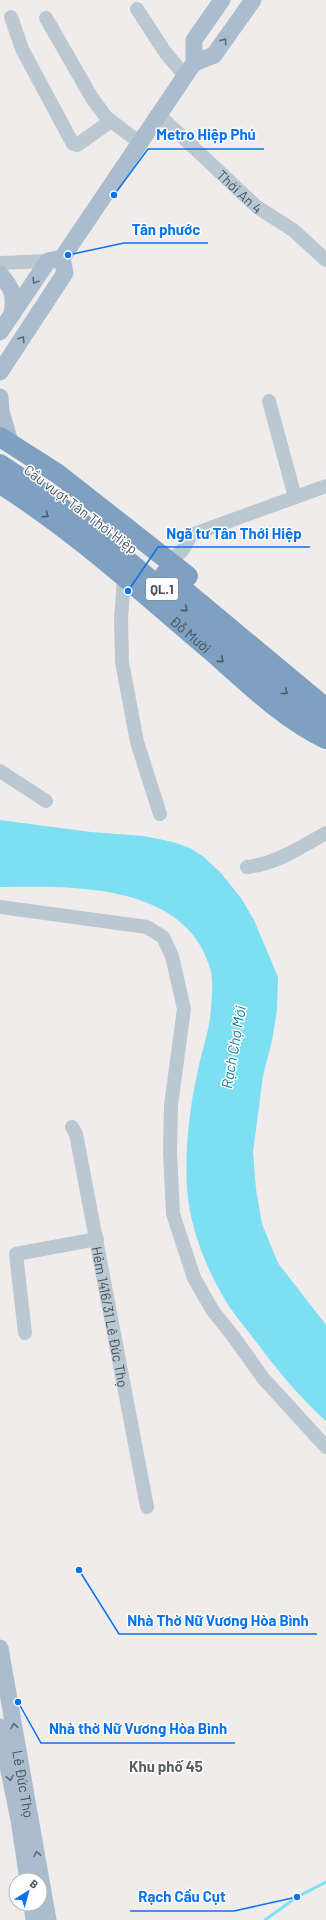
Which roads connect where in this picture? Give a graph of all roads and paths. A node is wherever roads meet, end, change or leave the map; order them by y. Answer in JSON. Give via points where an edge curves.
{"nodes":[{"id":1,"x":222,"y":0,"type":"edge"},
{"id":2,"x":253,"y":0,"type":"edge"},
{"id":3,"x":137,"y":9,"type":"dead end"},
{"id":4,"x":11,"y":17,"type":"dead end"},
{"id":5,"x":46,"y":18,"type":"dead end"},
{"id":6,"x":189,"y":69,"type":"junction"},
{"id":7,"x":159,"y":115,"type":"junction"},
{"id":8,"x":111,"y":121,"type":"junction"},
{"id":9,"x":140,"y":144,"type":"junction"},
{"id":10,"x":55,"y":259,"type":"junction"},
{"id":11,"x":326,"y":260,"type":"edge"},
{"id":12,"x":0,"y":263,"type":"edge"},
{"id":13,"x":0,"y":274,"type":"edge"},
{"id":14,"x":12,"y":316,"type":"junction"},
{"id":15,"x":0,"y":332,"type":"edge"},
{"id":16,"x":2,"y":368,"type":"edge"},
{"id":17,"x":0,"y":387,"type":"edge"},
{"id":18,"x":0,"y":397,"type":"edge"},
{"id":19,"x":269,"y":401,"type":"dead end"},
{"id":20,"x":3,"y":443,"type":"edge"},
{"id":21,"x":0,"y":464,"type":"edge"},
{"id":22,"x":326,"y":486,"type":"edge"},
{"id":23,"x":5,"y":489,"type":"edge"},
{"id":24,"x":295,"y":496,"type":"junction"},
{"id":25,"x":169,"y":562,"type":"junction"},
{"id":26,"x":124,"y":578,"type":"junction"},
{"id":27,"x":326,"y":692,"type":"edge"},
{"id":28,"x":324,"y":719,"type":"edge"},
{"id":29,"x":326,"y":740,"type":"edge"},
{"id":30,"x":0,"y":771,"type":"edge"},
{"id":31,"x":46,"y":801,"type":"dead end"},
{"id":32,"x":160,"y":814,"type":"dead end"},
{"id":33,"x":326,"y":833,"type":"edge"},
{"id":34,"x":247,"y":868,"type":"dead end"},
{"id":35,"x":0,"y":907,"type":"edge"},
{"id":36,"x":72,"y":1127,"type":"dead end"},
{"id":37,"x":97,"y":1239,"type":"junction"},
{"id":38,"x":25,"y":1333,"type":"dead end"},
{"id":39,"x":326,"y":1447,"type":"edge"},
{"id":40,"x":147,"y":1507,"type":"dead end"},
{"id":41,"x":0,"y":1648,"type":"edge"},
{"id":42,"x":0,"y":1726,"type":"edge"},
{"id":43,"x":27,"y":1872,"type":"edge"},
{"id":44,"x":48,"y":1920,"type":"edge"}],
"edges":[{"from":1,"to":6,"type":"main road","via":[[194,40]]},
{"from":6,"to":2,"type":"main road","one_way":true,"via":[[214,55]]},
{"from":3,"to":6,"type":"street","via":[[165,52]]},
{"from":4,"to":8,"type":"street","via":[[22,48],[73,144],[77,145]]},
{"from":5,"to":8,"type":"street","via":[[92,98]]},
{"from":6,"to":7,"type":"main road"},
{"from":7,"to":9,"type":"main road"},
{"from":7,"to":11,"type":"street","name":"Thới An 4","via":[[257,207],[293,230]]},
{"from":8,"to":9,"type":"street"},
{"from":9,"to":10,"type":"main road"},
{"from":10,"to":12,"type":"street"},
{"from":10,"to":14,"type":"main road","one_way":true},
{"from":16,"to":10,"type":"main road","one_way":true,"via":[[65,274]]},
{"from":13,"to":14,"type":"main road","via":[[10,286],[14,300]]},
{"from":14,"to":15,"type":"main road"},
{"from":16,"to":17,"type":"main road"},
{"from":18,"to":20,"type":"main road"},
{"from":19,"to":24,"type":"street"},
{"from":20,"to":25,"type":"highway","number":"QL.1","via":[[58,474]]},
{"from":20,"to":28,"type":"highway","name":"Cầu vượt Tân Thới Hiệp","number":"QL.1","via":[[30,469],[78,504]]},
{"from":21,"to":28,"type":"highway","name":"Cầu vượt Tân Thới Hiệp","number":"QL.1","one_way":true,"via":[[42,492],[96,534]]},
{"from":22,"to":24,"type":"street"},
{"from":23,"to":26,"type":"highway","name":"Đỗ Mười","number":"QL.1","one_way":true,"via":[[48,516]]},
{"from":24,"to":25,"type":"street","via":[[191,535],[182,551]]},
{"from":25,"to":27,"type":"highway","number":"QL.1"},
{"from":26,"to":29,"type":"highway","name":"Đỗ Mười","number":"QL.1","one_way":true,"via":[[245,680],[308,730]]},
{"from":26,"to":32,"type":"street","via":[[121,619],[122,662],[137,742]]},
{"from":30,"to":31,"type":"street"},
{"from":33,"to":34,"type":"street","via":[[276,861]]},
{"from":35,"to":39,"type":"street","via":[[147,927],[163,937],[172,956],[184,1009],[171,1105],[173,1214],[179,1233],[194,1278],[213,1311],[263,1378]]},
{"from":36,"to":37,"type":"street","name":"Hẻm 1416/31 Lê Đức Thọ","via":[[76,1134]]},
{"from":37,"to":38,"type":"street","via":[[16,1254]]},
{"from":37,"to":40,"type":"street","name":"Hẻm 1416/31 Lê Đức Thọ"},
{"from":44,"to":41,"type":"main road","name":"Lê Đức Thọ","one_way":true},
{"from":42,"to":43,"type":"main road","name":"Lê Đức Thọ","one_way":true}]}
